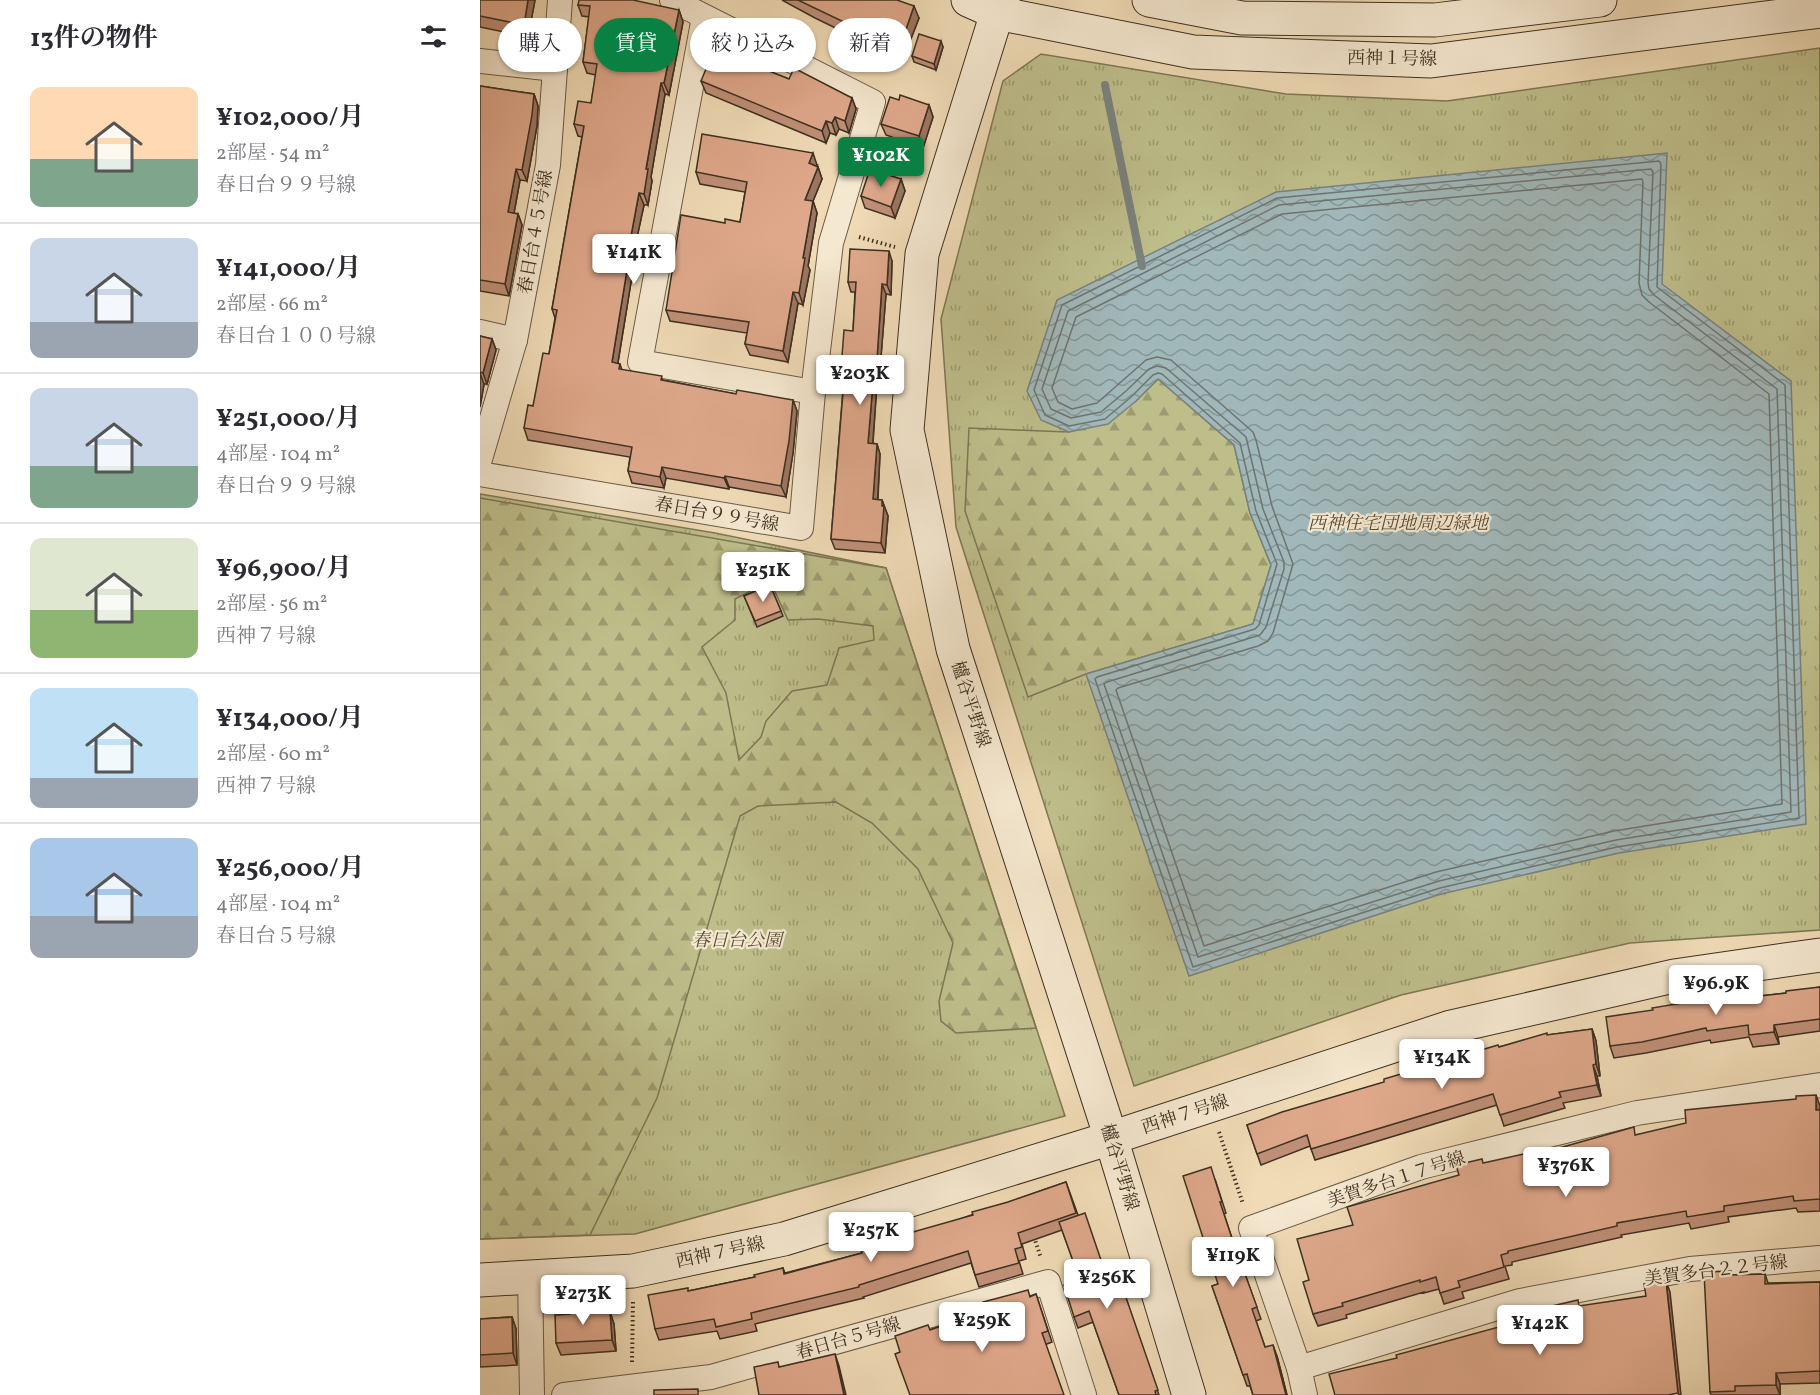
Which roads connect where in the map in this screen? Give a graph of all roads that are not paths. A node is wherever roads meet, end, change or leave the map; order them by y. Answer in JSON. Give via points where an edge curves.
{"nodes":[{"id":1,"x":560,"y":0,"type":"edge"},
{"id":2,"x":672,"y":0,"type":"edge"},
{"id":3,"x":1149,"y":0,"type":"edge"},
{"id":4,"x":1600,"y":0,"type":"edge"},
{"id":5,"x":989,"y":4,"type":"edge"},
{"id":6,"x":1820,"y":11,"type":"edge"},
{"id":7,"x":704,"y":17,"type":"junction"},
{"id":8,"x":559,"y":18,"type":"edge"},
{"id":9,"x":480,"y":61,"type":"edge"},
{"id":10,"x":498,"y":63,"type":"edge"},
{"id":11,"x":555,"y":72,"type":"edge"},
{"id":12,"x":480,"y":332,"type":"edge"},
{"id":13,"x":515,"y":340,"type":"junction"},
{"id":14,"x":813,"y":392,"type":"junction"},
{"id":15,"x":480,"y":459,"type":"edge"},
{"id":16,"x":480,"y":474,"type":"edge"},
{"id":17,"x":1820,"y":955,"type":"edge"},
{"id":18,"x":1820,"y":1085,"type":"edge"},
{"id":19,"x":1111,"y":1138,"type":"junction"},
{"id":20,"x":1820,"y":1258,"type":"edge"},
{"id":21,"x":530,"y":1278,"type":"junction"},
{"id":22,"x":480,"y":1280,"type":"edge"},
{"id":23,"x":1299,"y":1368,"type":"junction"},
{"id":24,"x":711,"y":1386,"type":"edge"},
{"id":25,"x":632,"y":1391,"type":"edge"},
{"id":26,"x":532,"y":1395,"type":"edge"},
{"id":27,"x":564,"y":1395,"type":"edge"},
{"id":28,"x":1084,"y":1395,"type":"edge"},
{"id":29,"x":1189,"y":1395,"type":"edge"},
{"id":30,"x":1305,"y":1395,"type":"edge"}],
"edges":[{"from":1,"to":8,"type":"street","name":"春日台４５号線"},
{"from":2,"to":7,"type":"street","name":"春日台９９号線"},
{"from":3,"to":4,"type":"street","via":[[1242,18],[1435,20]]},
{"from":5,"to":6,"type":"street","name":"西神１号線","via":[[1193,52],[1431,61]]},
{"from":5,"to":19,"type":"street","name":"櫨谷平野線","via":[[922,254],[907,430],[953,650]]},
{"from":7,"to":14,"type":"street","name":"春日台９９号線","via":[[873,102],[831,243]]},
{"from":7,"to":14,"type":"street","via":[[640,362]]},
{"from":9,"to":10,"type":"street"},
{"from":11,"to":13,"type":"street","name":"春日台４５号線","via":[[548,165]]},
{"from":12,"to":13,"type":"street"},
{"from":13,"to":15,"type":"street","name":"春日台４５号線"},
{"from":14,"to":16,"type":"street","name":"春日台９９号線","via":[[801,528]]},
{"from":17,"to":19,"type":"street","name":"西神７号線","via":[[1674,976],[1451,1027]]},
{"from":18,"to":23,"type":"street","name":"美賀多台１７号線","via":[[1637,1113],[1421,1167],[1251,1228]]},
{"from":19,"to":21,"type":"street","name":"西神７号線","via":[[784,1239],[633,1271]]},
{"from":19,"to":29,"type":"street","name":"櫨谷平野線"},
{"from":20,"to":23,"type":"street","name":"美賀多台２２号線","via":[[1690,1269],[1520,1301]]},
{"from":21,"to":22,"type":"street","name":"西神７号線"},
{"from":21,"to":26,"type":"street"},
{"from":23,"to":30,"type":"street"},
{"from":24,"to":25,"type":"street","name":"春日台５号線"},
{"from":24,"to":28,"type":"street","name":"春日台５号線","via":[[1048,1282]]},
{"from":25,"to":27,"type":"street","name":"春日台５号線"}]}
